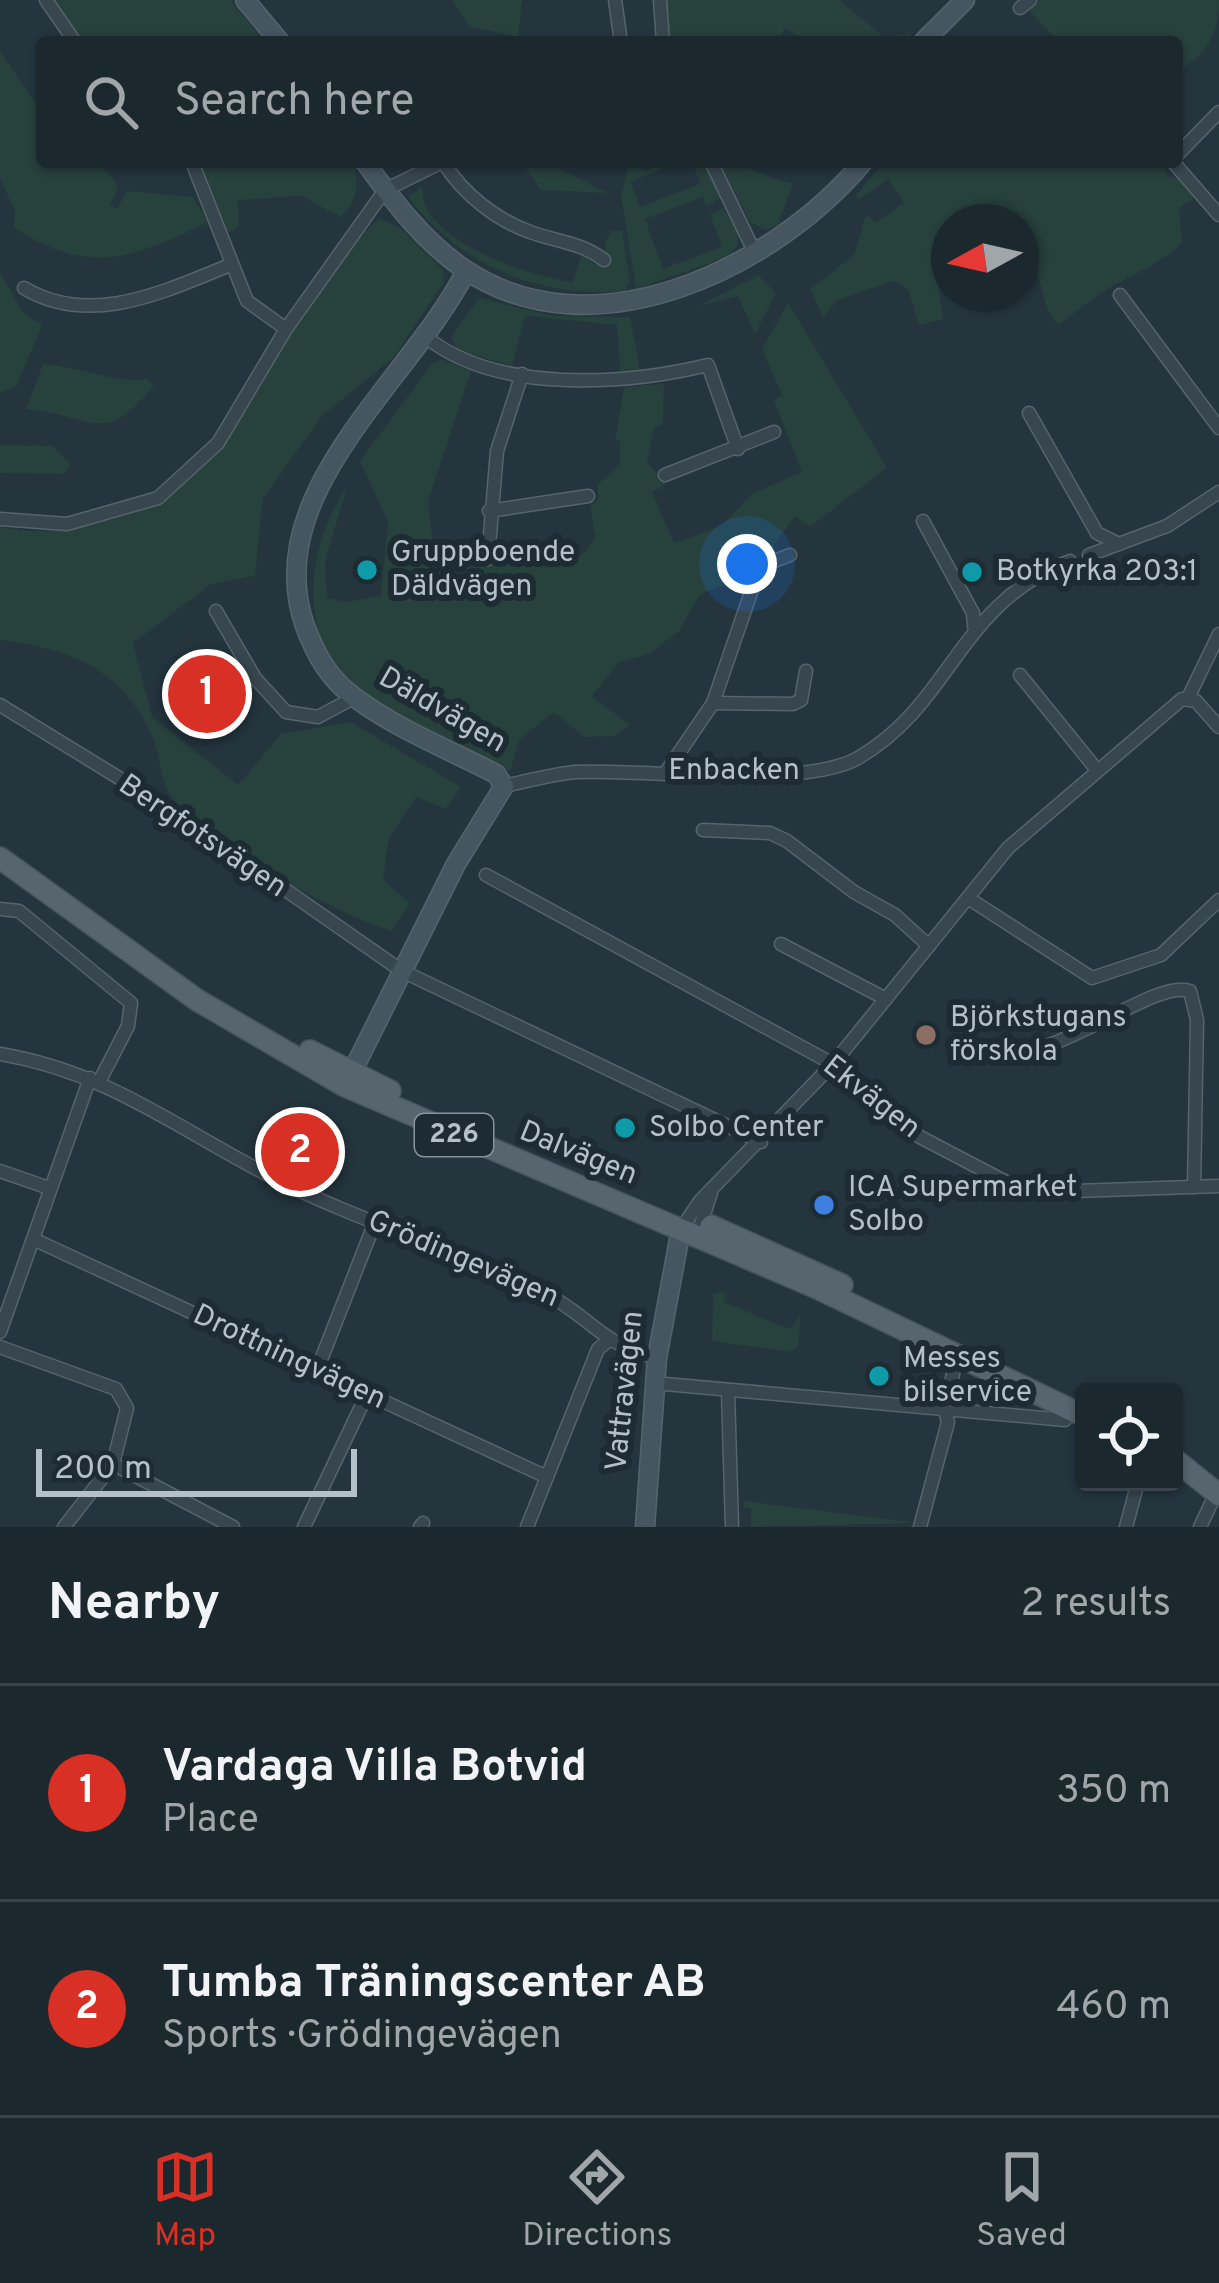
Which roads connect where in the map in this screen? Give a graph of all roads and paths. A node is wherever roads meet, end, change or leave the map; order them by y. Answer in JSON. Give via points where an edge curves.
{"nodes":[{"id":1,"x":46,"y":0,"type":"edge"},
{"id":2,"x":245,"y":0,"type":"edge"},
{"id":3,"x":615,"y":0,"type":"edge"},
{"id":4,"x":660,"y":0,"type":"edge"},
{"id":5,"x":965,"y":0,"type":"edge"},
{"id":6,"x":71,"y":36,"type":"edge"},
{"id":7,"x":275,"y":36,"type":"edge"},
{"id":8,"x":621,"y":36,"type":"edge"},
{"id":9,"x":663,"y":36,"type":"edge"},
{"id":10,"x":929,"y":36,"type":"edge"},
{"id":11,"x":1219,"y":112,"type":"edge"},
{"id":12,"x":1183,"y":150,"type":"edge"},
{"id":13,"x":194,"y":168,"type":"edge"},
{"id":14,"x":369,"y":168,"type":"edge"},
{"id":15,"x":430,"y":168,"type":"edge"},
{"id":16,"x":448,"y":168,"type":"edge"},
{"id":17,"x":714,"y":168,"type":"edge"},
{"id":18,"x":857,"y":168,"type":"edge"},
{"id":19,"x":1182,"y":168,"type":"edge"},
{"id":20,"x":385,"y":190,"type":"junction"},
{"id":21,"x":1219,"y":215,"type":"edge"},
{"id":22,"x":755,"y":253,"type":"junction"},
{"id":23,"x":604,"y":260,"type":"dead end"},
{"id":24,"x":230,"y":265,"type":"junction"},
{"id":25,"x":466,"y":271,"type":"junction"},
{"id":26,"x":25,"y":288,"type":"dead end"},
{"id":27,"x":1120,"y":295,"type":"dead end"},
{"id":28,"x":286,"y":328,"type":"junction"},
{"id":29,"x":426,"y":337,"type":"junction"},
{"id":30,"x":522,"y":374,"type":"junction"},
{"id":31,"x":1029,"y":413,"type":"dead end"},
{"id":32,"x":1219,"y":428,"type":"edge"},
{"id":33,"x":774,"y":432,"type":"dead end"},
{"id":34,"x":738,"y":449,"type":"junction"},
{"id":35,"x":665,"y":475,"type":"dead end"},
{"id":36,"x":1219,"y":492,"type":"edge"},
{"id":37,"x":588,"y":496,"type":"dead end"},
{"id":38,"x":489,"y":512,"type":"junction"},
{"id":39,"x":0,"y":519,"type":"edge"},
{"id":40,"x":923,"y":521,"type":"dead end"},
{"id":41,"x":1120,"y":544,"type":"junction"},
{"id":42,"x":790,"y":555,"type":"dead end"},
{"id":43,"x":1089,"y":555,"type":"dead end"},
{"id":44,"x":488,"y":560,"type":"dead end"},
{"id":45,"x":1070,"y":561,"type":"dead end"},
{"id":46,"x":216,"y":611,"type":"dead end"},
{"id":47,"x":974,"y":626,"type":"junction"},
{"id":48,"x":1219,"y":634,"type":"edge"},
{"id":49,"x":806,"y":671,"type":"dead end"},
{"id":50,"x":1020,"y":676,"type":"dead end"},
{"id":51,"x":355,"y":697,"type":"junction"},
{"id":52,"x":1188,"y":698,"type":"junction"},
{"id":53,"x":713,"y":703,"type":"junction"},
{"id":54,"x":0,"y":705,"type":"edge"},
{"id":55,"x":1219,"y":727,"type":"edge"},
{"id":56,"x":1097,"y":770,"type":"junction"},
{"id":57,"x":666,"y":772,"type":"junction"},
{"id":58,"x":504,"y":786,"type":"junction"},
{"id":59,"x":703,"y":830,"type":"dead end"},
{"id":60,"x":0,"y":858,"type":"edge"},
{"id":61,"x":487,"y":875,"type":"dead end"},
{"id":62,"x":968,"y":898,"type":"junction"},
{"id":63,"x":1219,"y":901,"type":"edge"},
{"id":64,"x":0,"y":909,"type":"edge"},
{"id":65,"x":782,"y":944,"type":"dead end"},
{"id":66,"x":929,"y":946,"type":"junction"},
{"id":67,"x":402,"y":971,"type":"junction"},
{"id":68,"x":886,"y":999,"type":"junction"},
{"id":69,"x":0,"y":1054,"type":"edge"},
{"id":70,"x":977,"y":1054,"type":"dead end"},
{"id":71,"x":833,"y":1064,"type":"junction"},
{"id":72,"x":348,"y":1079,"type":"junction"},
{"id":73,"x":95,"y":1080,"type":"junction"},
{"id":74,"x":761,"y":1142,"type":"junction"},
{"id":75,"x":0,"y":1171,"type":"edge"},
{"id":76,"x":1219,"y":1186,"type":"edge"},
{"id":77,"x":1194,"y":1187,"type":"junction"},
{"id":78,"x":49,"y":1188,"type":"junction"},
{"id":79,"x":375,"y":1222,"type":"junction"},
{"id":80,"x":692,"y":1226,"type":"junction"},
{"id":81,"x":32,"y":1239,"type":"junction"},
{"id":82,"x":0,"y":1332,"type":"edge"},
{"id":83,"x":608,"y":1341,"type":"junction"},
{"id":84,"x":0,"y":1347,"type":"edge"},
{"id":85,"x":957,"y":1356,"type":"junction"},
{"id":86,"x":657,"y":1358,"type":"junction"},
{"id":87,"x":317,"y":1370,"type":"junction"},
{"id":88,"x":654,"y":1383,"type":"junction"},
{"id":89,"x":728,"y":1391,"type":"junction"},
{"id":90,"x":368,"y":1394,"type":"junction"},
{"id":91,"x":945,"y":1409,"type":"junction"},
{"id":92,"x":1074,"y":1418,"type":"edge"},
{"id":93,"x":113,"y":1464,"type":"junction"},
{"id":94,"x":1183,"y":1466,"type":"edge"},
{"id":95,"x":547,"y":1477,"type":"junction"},
{"id":96,"x":1136,"y":1491,"type":"edge"},
{"id":97,"x":1218,"y":1494,"type":"edge"},
{"id":98,"x":64,"y":1527,"type":"edge"},
{"id":99,"x":233,"y":1527,"type":"edge"},
{"id":100,"x":304,"y":1527,"type":"edge"},
{"id":101,"x":527,"y":1527,"type":"edge"},
{"id":102,"x":645,"y":1527,"type":"edge"},
{"id":103,"x":732,"y":1527,"type":"edge"},
{"id":104,"x":920,"y":1527,"type":"edge"},
{"id":105,"x":1126,"y":1527,"type":"edge"},
{"id":106,"x":1200,"y":1527,"type":"edge"}],
"edges":[{"from":1,"to":6,"type":"street"},
{"from":2,"to":7,"type":"street"},
{"from":3,"to":8,"type":"street"},
{"from":4,"to":9,"type":"street"},
{"from":5,"to":10,"type":"street"},
{"from":11,"to":12,"type":"street"},
{"from":13,"to":24,"type":"street"},
{"from":14,"to":20,"type":"street"},
{"from":15,"to":20,"type":"street"},
{"from":16,"to":23,"type":"street","via":[[494,213]]},
{"from":17,"to":22,"type":"street"},
{"from":18,"to":22,"type":"street"},
{"from":19,"to":21,"type":"street"},
{"from":20,"to":25,"type":"street"},
{"from":20,"to":28,"type":"street"},
{"from":22,"to":25,"type":"street","via":[[696,281],[611,303],[525,295]]},
{"from":24,"to":26,"type":"street","via":[[112,304],[67,305]]},
{"from":24,"to":28,"type":"street","via":[[247,301]]},
{"from":25,"to":29,"type":"street","name":"Däldvägen"},
{"from":27,"to":32,"type":"street"},
{"from":28,"to":39,"type":"street","via":[[218,442],[158,497],[67,524]]},
{"from":29,"to":30,"type":"street","via":[[449,353]]},
{"from":29,"to":51,"type":"street","name":"Däldvägen","via":[[315,491],[296,549],[310,638],[325,668]]},
{"from":30,"to":34,"type":"street","via":[[610,381],[708,364]]},
{"from":30,"to":38,"type":"street","via":[[497,451]]},
{"from":31,"to":41,"type":"street","via":[[1097,533]]},
{"from":33,"to":34,"type":"street"},
{"from":34,"to":35,"type":"street"},
{"from":36,"to":41,"type":"street"},
{"from":37,"to":38,"type":"street"},
{"from":38,"to":44,"type":"street"},
{"from":40,"to":47,"type":"street"},
{"from":41,"to":43,"type":"street"},
{"from":42,"to":53,"type":"street","via":[[756,578]]},
{"from":45,"to":47,"type":"street","name":"Enbacken","via":[[1020,585]]},
{"from":46,"to":51,"type":"street","via":[[255,678],[286,712],[319,717]]},
{"from":47,"to":57,"type":"street","name":"Enbacken","via":[[925,699],[835,769]]},
{"from":48,"to":52,"type":"street"},
{"from":49,"to":53,"type":"street","via":[[793,704]]},
{"from":50,"to":56,"type":"street"},
{"from":51,"to":58,"type":"street","name":"Däldvägen","via":[[496,774]]},
{"from":52,"to":55,"type":"street"},
{"from":52,"to":56,"type":"street"},
{"from":53,"to":57,"type":"street"},
{"from":54,"to":67,"type":"street","name":"Bergfotsvägen","via":[[168,808]]},
{"from":56,"to":62,"type":"street","via":[[1008,848]]},
{"from":57,"to":58,"type":"street","name":"Enbacken","via":[[561,774]]},
{"from":58,"to":67,"type":"street","name":"Däldvägen"},
{"from":59,"to":66,"type":"street","via":[[787,841]]},
{"from":60,"to":72,"type":"main road","name":"Dalvägen","number":"226","via":[[234,1024]]},
{"from":61,"to":71,"type":"street","name":"Ekvägen"},
{"from":62,"to":63,"type":"street","via":[[1092,978],[1161,955]]},
{"from":62,"to":66,"type":"street"},
{"from":64,"to":73,"type":"street","via":[[19,910],[131,1003],[128,1026]]},
{"from":65,"to":68,"type":"street"},
{"from":66,"to":68,"type":"street"},
{"from":67,"to":72,"type":"street","name":"Däldvägen"},
{"from":67,"to":74,"type":"street","name":"Bergfotsvägen"},
{"from":68,"to":71,"type":"street"},
{"from":69,"to":73,"type":"street","name":"Grödingevägen"},
{"from":70,"to":77,"type":"street","via":[[1023,1057],[1153,998],[1190,991],[1197,1020]]},
{"from":71,"to":74,"type":"street"},
{"from":71,"to":77,"type":"street","name":"Ekvägen","via":[[920,1138],[1016,1186]]},
{"from":72,"to":80,"type":"main road","name":"Dalvägen","number":"226"},
{"from":73,"to":78,"type":"street"},
{"from":73,"to":79,"type":"street","name":"Grödingevägen","via":[[270,1177]]},
{"from":74,"to":80,"type":"street","via":[[710,1193]]},
{"from":75,"to":78,"type":"street"},
{"from":76,"to":77,"type":"street","name":"Ekvägen"},
{"from":78,"to":81,"type":"street"},
{"from":79,"to":83,"type":"street","name":"Grödingevägen","via":[[544,1293]]},
{"from":79,"to":87,"type":"street"},
{"from":80,"to":85,"type":"main road","name":"Dalvägen","number":"226"},
{"from":80,"to":86,"type":"street","name":"Vattravägen","via":[[672,1262]]},
{"from":81,"to":82,"type":"street"},
{"from":81,"to":87,"type":"street","name":"Drottningvägen"},
{"from":83,"to":86,"type":"street","name":"Grödingevägen"},
{"from":83,"to":95,"type":"street","via":[[598,1348]]},
{"from":84,"to":93,"type":"street","via":[[120,1393],[127,1408]]},
{"from":85,"to":91,"type":"street"},
{"from":85,"to":92,"type":"main road","name":"Dalvägen","number":"226"},
{"from":86,"to":88,"type":"street","name":"Vattravägen"},
{"from":87,"to":90,"type":"street","name":"Drottningvägen"},
{"from":88,"to":89,"type":"street"},
{"from":88,"to":102,"type":"street","name":"Vattravägen"},
{"from":89,"to":91,"type":"street"},
{"from":89,"to":103,"type":"street"},
{"from":90,"to":95,"type":"street","name":"Drottningvägen"},
{"from":90,"to":100,"type":"street"},
{"from":91,"to":92,"type":"street"},
{"from":91,"to":104,"type":"street"},
{"from":93,"to":98,"type":"street"},
{"from":93,"to":99,"type":"street"},
{"from":94,"to":97,"type":"main road"},
{"from":95,"to":101,"type":"street"},
{"from":96,"to":105,"type":"street"},
{"from":97,"to":106,"type":"street"}]}
